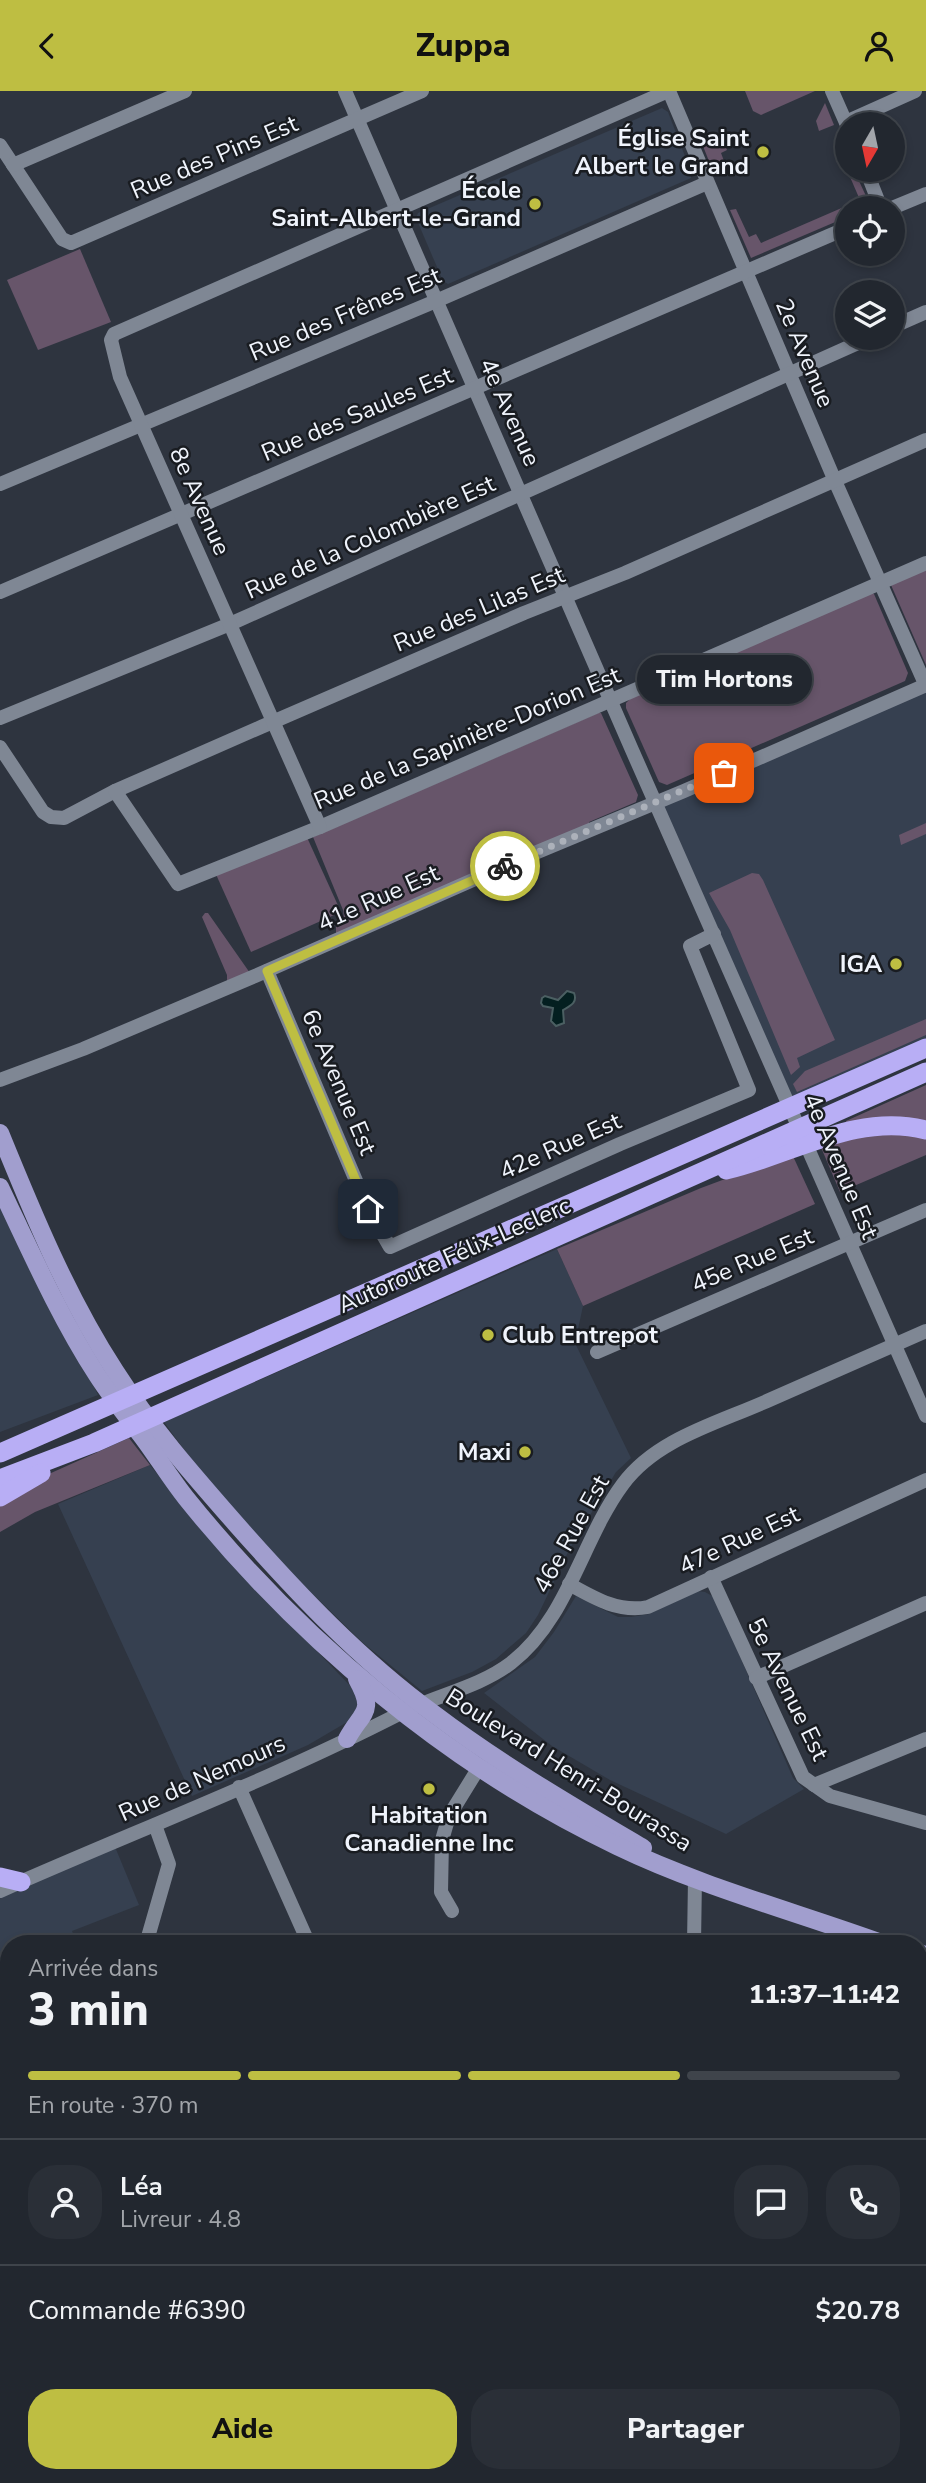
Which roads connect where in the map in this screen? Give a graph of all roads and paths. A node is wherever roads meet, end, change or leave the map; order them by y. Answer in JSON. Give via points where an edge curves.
{"nodes":[{"id":1,"x":185,"y":91,"type":"edge"},
{"id":2,"x":345,"y":91,"type":"edge"},
{"id":3,"x":422,"y":91,"type":"edge"},
{"id":4,"x":668,"y":91,"type":"edge"},
{"id":5,"x":832,"y":91,"type":"edge"},
{"id":6,"x":915,"y":91,"type":"edge"},
{"id":7,"x":841,"y":112,"type":"edge"},
{"id":8,"x":870,"y":112,"type":"edge"},
{"id":9,"x":357,"y":119,"type":"junction"},
{"id":10,"x":0,"y":145,"type":"edge"},
{"id":11,"x":13,"y":165,"type":"junction"},
{"id":12,"x":707,"y":183,"type":"junction"},
{"id":13,"x":926,"y":194,"type":"edge"},
{"id":14,"x":905,"y":203,"type":"edge"},
{"id":15,"x":397,"y":211,"type":"junction"},
{"id":16,"x":835,"y":233,"type":"edge"},
{"id":17,"x":746,"y":272,"type":"junction"},
{"id":18,"x":436,"y":301,"type":"junction"},
{"id":19,"x":926,"y":312,"type":"edge"},
{"id":20,"x":905,"y":321,"type":"edge"},
{"id":21,"x":842,"y":350,"type":"edge"},
{"id":22,"x":789,"y":374,"type":"junction"},
{"id":23,"x":475,"y":388,"type":"junction"},
{"id":24,"x":142,"y":425,"type":"junction"},
{"id":25,"x":926,"y":440,"type":"edge"},
{"id":26,"x":835,"y":481,"type":"junction"},
{"id":27,"x":0,"y":484,"type":"edge"},
{"id":28,"x":521,"y":495,"type":"junction"},
{"id":29,"x":181,"y":514,"type":"junction"},
{"id":30,"x":926,"y":563,"type":"edge"},
{"id":31,"x":881,"y":581,"type":"junction"},
{"id":32,"x":0,"y":592,"type":"edge"},
{"id":33,"x":566,"y":597,"type":"junction"},
{"id":34,"x":230,"y":624,"type":"junction"},
{"id":35,"x":926,"y":685,"type":"edge"},
{"id":36,"x":611,"y":701,"type":"junction"},
{"id":37,"x":0,"y":718,"type":"edge"},
{"id":38,"x":273,"y":722,"type":"junction"},
{"id":39,"x":0,"y":747,"type":"edge"},
{"id":40,"x":632,"y":750,"type":"joint"},
{"id":41,"x":115,"y":792,"type":"junction"},
{"id":42,"x":656,"y":803,"type":"junction"},
{"id":43,"x":320,"y":827,"type":"junction"},
{"id":44,"x":714,"y":934,"type":"junction"},
{"id":45,"x":267,"y":971,"type":"junction"},
{"id":46,"x":926,"y":1048,"type":"edge"},
{"id":47,"x":926,"y":1072,"type":"edge"},
{"id":48,"x":0,"y":1080,"type":"edge"},
{"id":49,"x":926,"y":1130,"type":"edge"},
{"id":50,"x":0,"y":1133,"type":"edge"},
{"id":51,"x":771,"y":1148,"type":"junction"},
{"id":52,"x":0,"y":1187,"type":"edge"},
{"id":53,"x":926,"y":1210,"type":"edge"},
{"id":54,"x":850,"y":1243,"type":"junction"},
{"id":55,"x":390,"y":1247,"type":"joint"},
{"id":56,"x":926,"y":1331,"type":"edge"},
{"id":57,"x":894,"y":1345,"type":"junction"},
{"id":58,"x":597,"y":1352,"type":"dead end"},
{"id":59,"x":106,"y":1372,"type":"junction"},
{"id":60,"x":926,"y":1416,"type":"edge"},
{"id":61,"x":74,"y":1421,"type":"junction"},
{"id":62,"x":0,"y":1440,"type":"edge"},
{"id":63,"x":94,"y":1443,"type":"junction"},
{"id":64,"x":157,"y":1443,"type":"junction"},
{"id":65,"x":0,"y":1453,"type":"edge"},
{"id":66,"x":0,"y":1479,"type":"edge"},
{"id":67,"x":926,"y":1480,"type":"edge"},
{"id":68,"x":0,"y":1497,"type":"edge"},
{"id":69,"x":711,"y":1577,"type":"junction"},
{"id":70,"x":569,"y":1584,"type":"junction"},
{"id":71,"x":926,"y":1603,"type":"edge"},
{"id":72,"x":352,"y":1670,"type":"junction"},
{"id":73,"x":756,"y":1678,"type":"junction"},
{"id":74,"x":422,"y":1705,"type":"junction"},
{"id":75,"x":402,"y":1712,"type":"junction"},
{"id":76,"x":348,"y":1739,"type":"junction"},
{"id":77,"x":926,"y":1739,"type":"edge"},
{"id":78,"x":478,"y":1769,"type":"junction"},
{"id":79,"x":814,"y":1785,"type":"junction"},
{"id":80,"x":240,"y":1787,"type":"junction"},
{"id":81,"x":926,"y":1823,"type":"edge"},
{"id":82,"x":155,"y":1825,"type":"junction"},
{"id":83,"x":0,"y":1877,"type":"edge"},
{"id":84,"x":695,"y":1878,"type":"junction"},
{"id":85,"x":21,"y":1882,"type":"junction"},
{"id":86,"x":0,"y":1891,"type":"edge"},
{"id":87,"x":453,"y":1911,"type":"dead end"},
{"id":88,"x":149,"y":1935,"type":"edge"},
{"id":89,"x":305,"y":1935,"type":"edge"},
{"id":90,"x":694,"y":1935,"type":"edge"},
{"id":91,"x":858,"y":1935,"type":"edge"}],
"edges":[{"from":1,"to":11,"type":"street"},
{"from":2,"to":9,"type":"street","name":"4e Avenue"},
{"from":3,"to":9,"type":"street","name":"Rue des Pins Est"},
{"from":4,"to":12,"type":"street","name":"2e Avenue"},
{"from":4,"to":15,"type":"street"},
{"from":5,"to":7,"type":"street"},
{"from":6,"to":8,"type":"street"},
{"from":9,"to":11,"type":"street","name":"Rue des Pins Est","via":[[71,243],[62,239]]},
{"from":9,"to":15,"type":"street","name":"4e Avenue"},
{"from":10,"to":11,"type":"street"},
{"from":12,"to":17,"type":"street","name":"2e Avenue"},
{"from":12,"to":18,"type":"street","name":"Rue des Frênes Est"},
{"from":13,"to":14,"type":"street"},
{"from":15,"to":18,"type":"street","name":"4e Avenue"},
{"from":15,"to":24,"type":"street","name":"8e Avenue","via":[[114,334],[111,346],[120,377]]},
{"from":16,"to":17,"type":"street","name":"Rue des Saules Est"},
{"from":17,"to":22,"type":"street","name":"2e Avenue"},
{"from":17,"to":23,"type":"street","name":"Rue des Saules Est"},
{"from":18,"to":23,"type":"street","name":"4e Avenue"},
{"from":18,"to":24,"type":"street","name":"Rue des Frênes Est"},
{"from":19,"to":20,"type":"street"},
{"from":21,"to":22,"type":"street","name":"Rue de la Colombière Est"},
{"from":22,"to":26,"type":"street","name":"2e Avenue"},
{"from":22,"to":28,"type":"street","name":"Rue de la Colombière Est"},
{"from":23,"to":28,"type":"street","name":"4e Avenue"},
{"from":23,"to":29,"type":"street","name":"Rue des Saules Est"},
{"from":24,"to":27,"type":"street","name":"Rue des Frênes Est"},
{"from":24,"to":29,"type":"street","name":"8e Avenue"},
{"from":25,"to":26,"type":"street","name":"Rue des Lilas Est"},
{"from":26,"to":31,"type":"street","name":"2e Avenue"},
{"from":26,"to":33,"type":"street","name":"Rue des Lilas Est"},
{"from":28,"to":33,"type":"street","name":"4e Avenue"},
{"from":28,"to":34,"type":"street","name":"Rue de la Colombière Est"},
{"from":29,"to":32,"type":"street","name":"Rue des Saules Est"},
{"from":29,"to":34,"type":"street","name":"8e Avenue"},
{"from":30,"to":31,"type":"street","name":"Rue de la Sapinière-Dorion Est"},
{"from":31,"to":35,"type":"street","name":"2e Avenue"},
{"from":31,"to":36,"type":"street","name":"Rue de la Sapinière-Dorion Est"},
{"from":33,"to":36,"type":"street","name":"4e Avenue"},
{"from":33,"to":38,"type":"street","name":"Rue des Lilas Est"},
{"from":34,"to":37,"type":"street","name":"Rue de la Colombière Est"},
{"from":34,"to":38,"type":"street","name":"8e Avenue"},
{"from":35,"to":42,"type":"street","name":"41e Rue Est"},
{"from":36,"to":40,"type":"street","name":"4e Avenue"},
{"from":36,"to":43,"type":"street","name":"Rue de la Sapinière-Dorion Est"},
{"from":38,"to":41,"type":"street","name":"Rue des Lilas Est"},
{"from":38,"to":43,"type":"street","name":"8e Avenue"},
{"from":39,"to":41,"type":"street","name":"Rue des Lilas Est","via":[[43,812],[51,817],[64,818]]},
{"from":40,"to":42,"type":"street","name":"4e Avenue Est"},
{"from":41,"to":43,"type":"street","name":"Rue de la Sapinière-Dorion Est","via":[[178,884]]},
{"from":42,"to":44,"type":"street","name":"4e Avenue Est"},
{"from":42,"to":45,"type":"street","name":"41e Rue Est"},
{"from":44,"to":54,"type":"street","name":"4e Avenue Est"},
{"from":44,"to":55,"type":"street","name":"42e Rue Est","via":[[690,946],[749,1090]]},
{"from":45,"to":48,"type":"street","name":"41e Rue Est"},
{"from":45,"to":55,"type":"street","name":"6e Avenue Est","via":[[368,1209]]},
{"from":46,"to":61,"type":"highway","name":"Autoroute Félix-Leclerc"},
{"from":47,"to":51,"type":"highway","via":[[831,1112]]},
{"from":49,"to":51,"type":"highway","via":[[873,1126]]},
{"from":50,"to":59,"type":"main road","name":"Boulevard Henri-Bourassa"},
{"from":51,"to":63,"type":"highway","name":"Autoroute Félix-Leclerc","via":[[736,1168],[677,1181]]},
{"from":52,"to":59,"type":"main road","name":"Boulevard Henri-Bourassa","via":[[40,1273]]},
{"from":53,"to":54,"type":"street","name":"45e Rue Est"},
{"from":54,"to":57,"type":"street","name":"4e Avenue Est"},
{"from":54,"to":58,"type":"street","name":"45e Rue Est"},
{"from":56,"to":57,"type":"street","name":"46e Rue Est"},
{"from":57,"to":60,"type":"street","name":"4e Avenue Est"},
{"from":57,"to":70,"type":"street","name":"46e Rue Est","via":[[652,1455],[615,1496]]},
{"from":59,"to":64,"type":"main road","name":"Boulevard Henri-Bourassa"},
{"from":61,"to":62,"type":"highway"},
{"from":61,"to":65,"type":"highway","name":"Autoroute Félix-Leclerc"},
{"from":63,"to":66,"type":"highway","name":"Autoroute Félix-Leclerc"},
{"from":63,"to":68,"type":"highway"},
{"from":64,"to":72,"type":"main road","name":"Boulevard Henri-Bourassa","via":[[187,1498],[279,1602]]},
{"from":64,"to":74,"type":"main road","name":"Boulevard Henri-Bourassa","via":[[359,1654]]},
{"from":67,"to":69,"type":"street","name":"47e Rue Est"},
{"from":69,"to":70,"type":"street","name":"47e Rue Est","via":[[648,1607],[631,1609],[609,1604]]},
{"from":69,"to":73,"type":"street","name":"5e Avenue Est"},
{"from":70,"to":74,"type":"street","name":"46e Rue Est","via":[[539,1635],[512,1662]]},
{"from":71,"to":73,"type":"street"},
{"from":72,"to":75,"type":"main road","name":"Boulevard Henri-Bourassa"},
{"from":72,"to":76,"type":"main road","via":[[367,1706]]},
{"from":73,"to":79,"type":"street","name":"5e Avenue Est","via":[[803,1777]]},
{"from":74,"to":75,"type":"street","name":"Rue de Nemours"},
{"from":74,"to":84,"type":"main road","name":"Boulevard Henri-Bourassa","via":[[516,1772]]},
{"from":75,"to":76,"type":"street","name":"Rue de Nemours"},
{"from":75,"to":78,"type":"main road","name":"Boulevard Henri-Bourassa"},
{"from":76,"to":80,"type":"street","name":"Rue de Nemours"},
{"from":77,"to":79,"type":"street"},
{"from":78,"to":84,"type":"main road","name":"Boulevard Henri-Bourassa","via":[[617,1847]]},
{"from":78,"to":87,"type":"street","via":[[449,1816],[442,1840],[441,1892]]},
{"from":79,"to":81,"type":"street","name":"5e Avenue Est","via":[[830,1796]]},
{"from":80,"to":82,"type":"street","name":"Rue de Nemours"},
{"from":80,"to":89,"type":"street"},
{"from":82,"to":85,"type":"street","name":"Rue de Nemours"},
{"from":82,"to":88,"type":"street","via":[[169,1864]]},
{"from":83,"to":85,"type":"highway"},
{"from":84,"to":90,"type":"street"},
{"from":84,"to":91,"type":"main road","name":"Boulevard Henri-Bourassa"},
{"from":85,"to":86,"type":"street","name":"Rue de Nemours"}]}
